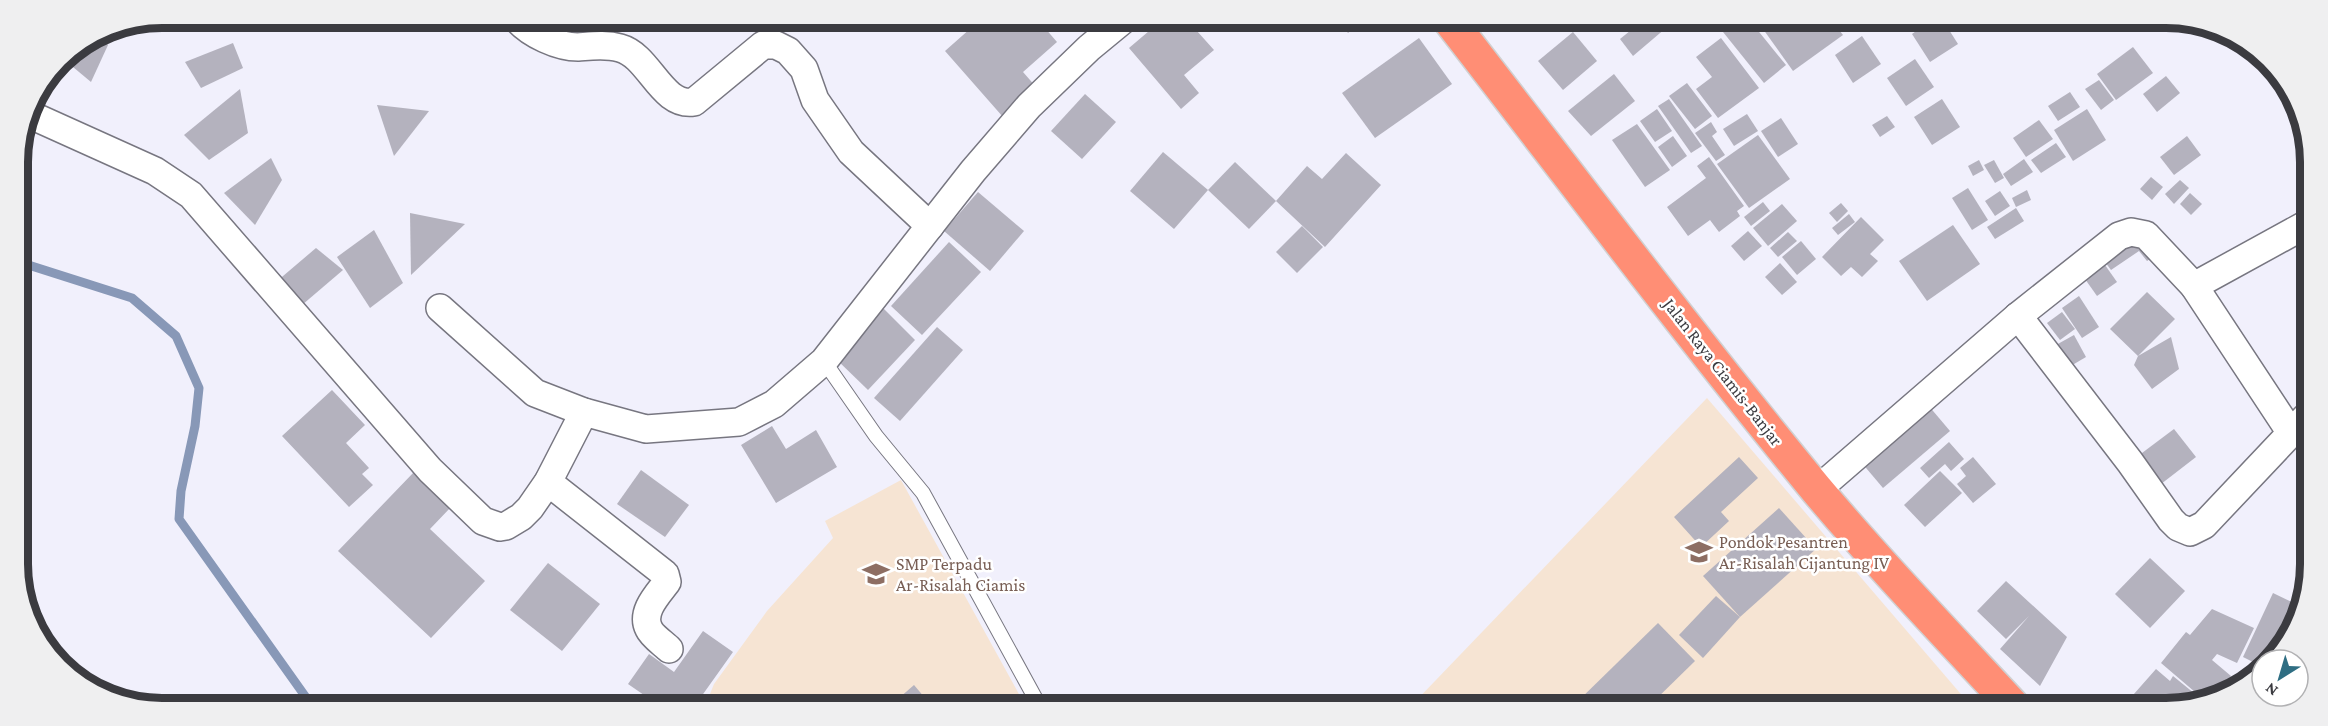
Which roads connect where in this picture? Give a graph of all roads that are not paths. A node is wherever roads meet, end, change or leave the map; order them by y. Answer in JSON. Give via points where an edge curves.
{"nodes":[{"id":1,"x":525,"y":28,"type":"edge"},
{"id":2,"x":1113,"y":28,"type":"edge"},
{"id":3,"x":1455,"y":28,"type":"edge"},
{"id":4,"x":37,"y":118,"type":"edge"},
{"id":5,"x":930,"y":226,"type":"junction"},
{"id":6,"x":2300,"y":228,"type":"edge"},
{"id":7,"x":2194,"y":286,"type":"junction"},
{"id":8,"x":440,"y":308,"type":"dead end"},
{"id":9,"x":2018,"y":316,"type":"junction"},
{"id":10,"x":824,"y":360,"type":"junction"},
{"id":11,"x":584,"y":412,"type":"junction"},
{"id":12,"x":2299,"y":425,"type":"edge"},
{"id":13,"x":548,"y":482,"type":"junction"},
{"id":14,"x":1817,"y":490,"type":"junction"},
{"id":15,"x":669,"y":650,"type":"dead end"},
{"id":16,"x":2005,"y":697,"type":"edge"},
{"id":17,"x":1036,"y":698,"type":"edge"}],
"edges":[{"from":1,"to":5,"type":"street","via":[[575,47],[621,48],[644,64],[669,95],[686,103],[694,102],[763,45],[776,45],[788,51],[804,69],[816,100],[851,152]]},
{"from":2,"to":5,"type":"street","via":[[1029,106]]},
{"from":3,"to":14,"type":"highway","name":"Jalan Raya Ciamis-Banjar"},
{"from":4,"to":13,"type":"street","via":[[155,171],[191,195],[430,470],[483,521],[500,527],[513,523],[530,508]]},
{"from":5,"to":10,"type":"street"},
{"from":6,"to":7,"type":"street"},
{"from":7,"to":9,"type":"street","via":[[2146,235],[2131,231],[2119,236]]},
{"from":7,"to":12,"type":"street"},
{"from":8,"to":11,"type":"street","via":[[535,393]]},
{"from":9,"to":12,"type":"street","via":[[2171,520],[2185,531],[2193,532],[2204,525]]},
{"from":9,"to":14,"type":"street"},
{"from":10,"to":11,"type":"street","via":[[774,404],[739,422],[646,429]]},
{"from":10,"to":17,"type":"lane","via":[[876,436],[923,493]]},
{"from":11,"to":13,"type":"street"},
{"from":13,"to":15,"type":"street","via":[[665,574],[667,582],[647,616],[648,629]]},
{"from":14,"to":16,"type":"highway","name":"Jalan Raya Ciamis-Banjar"}]}
